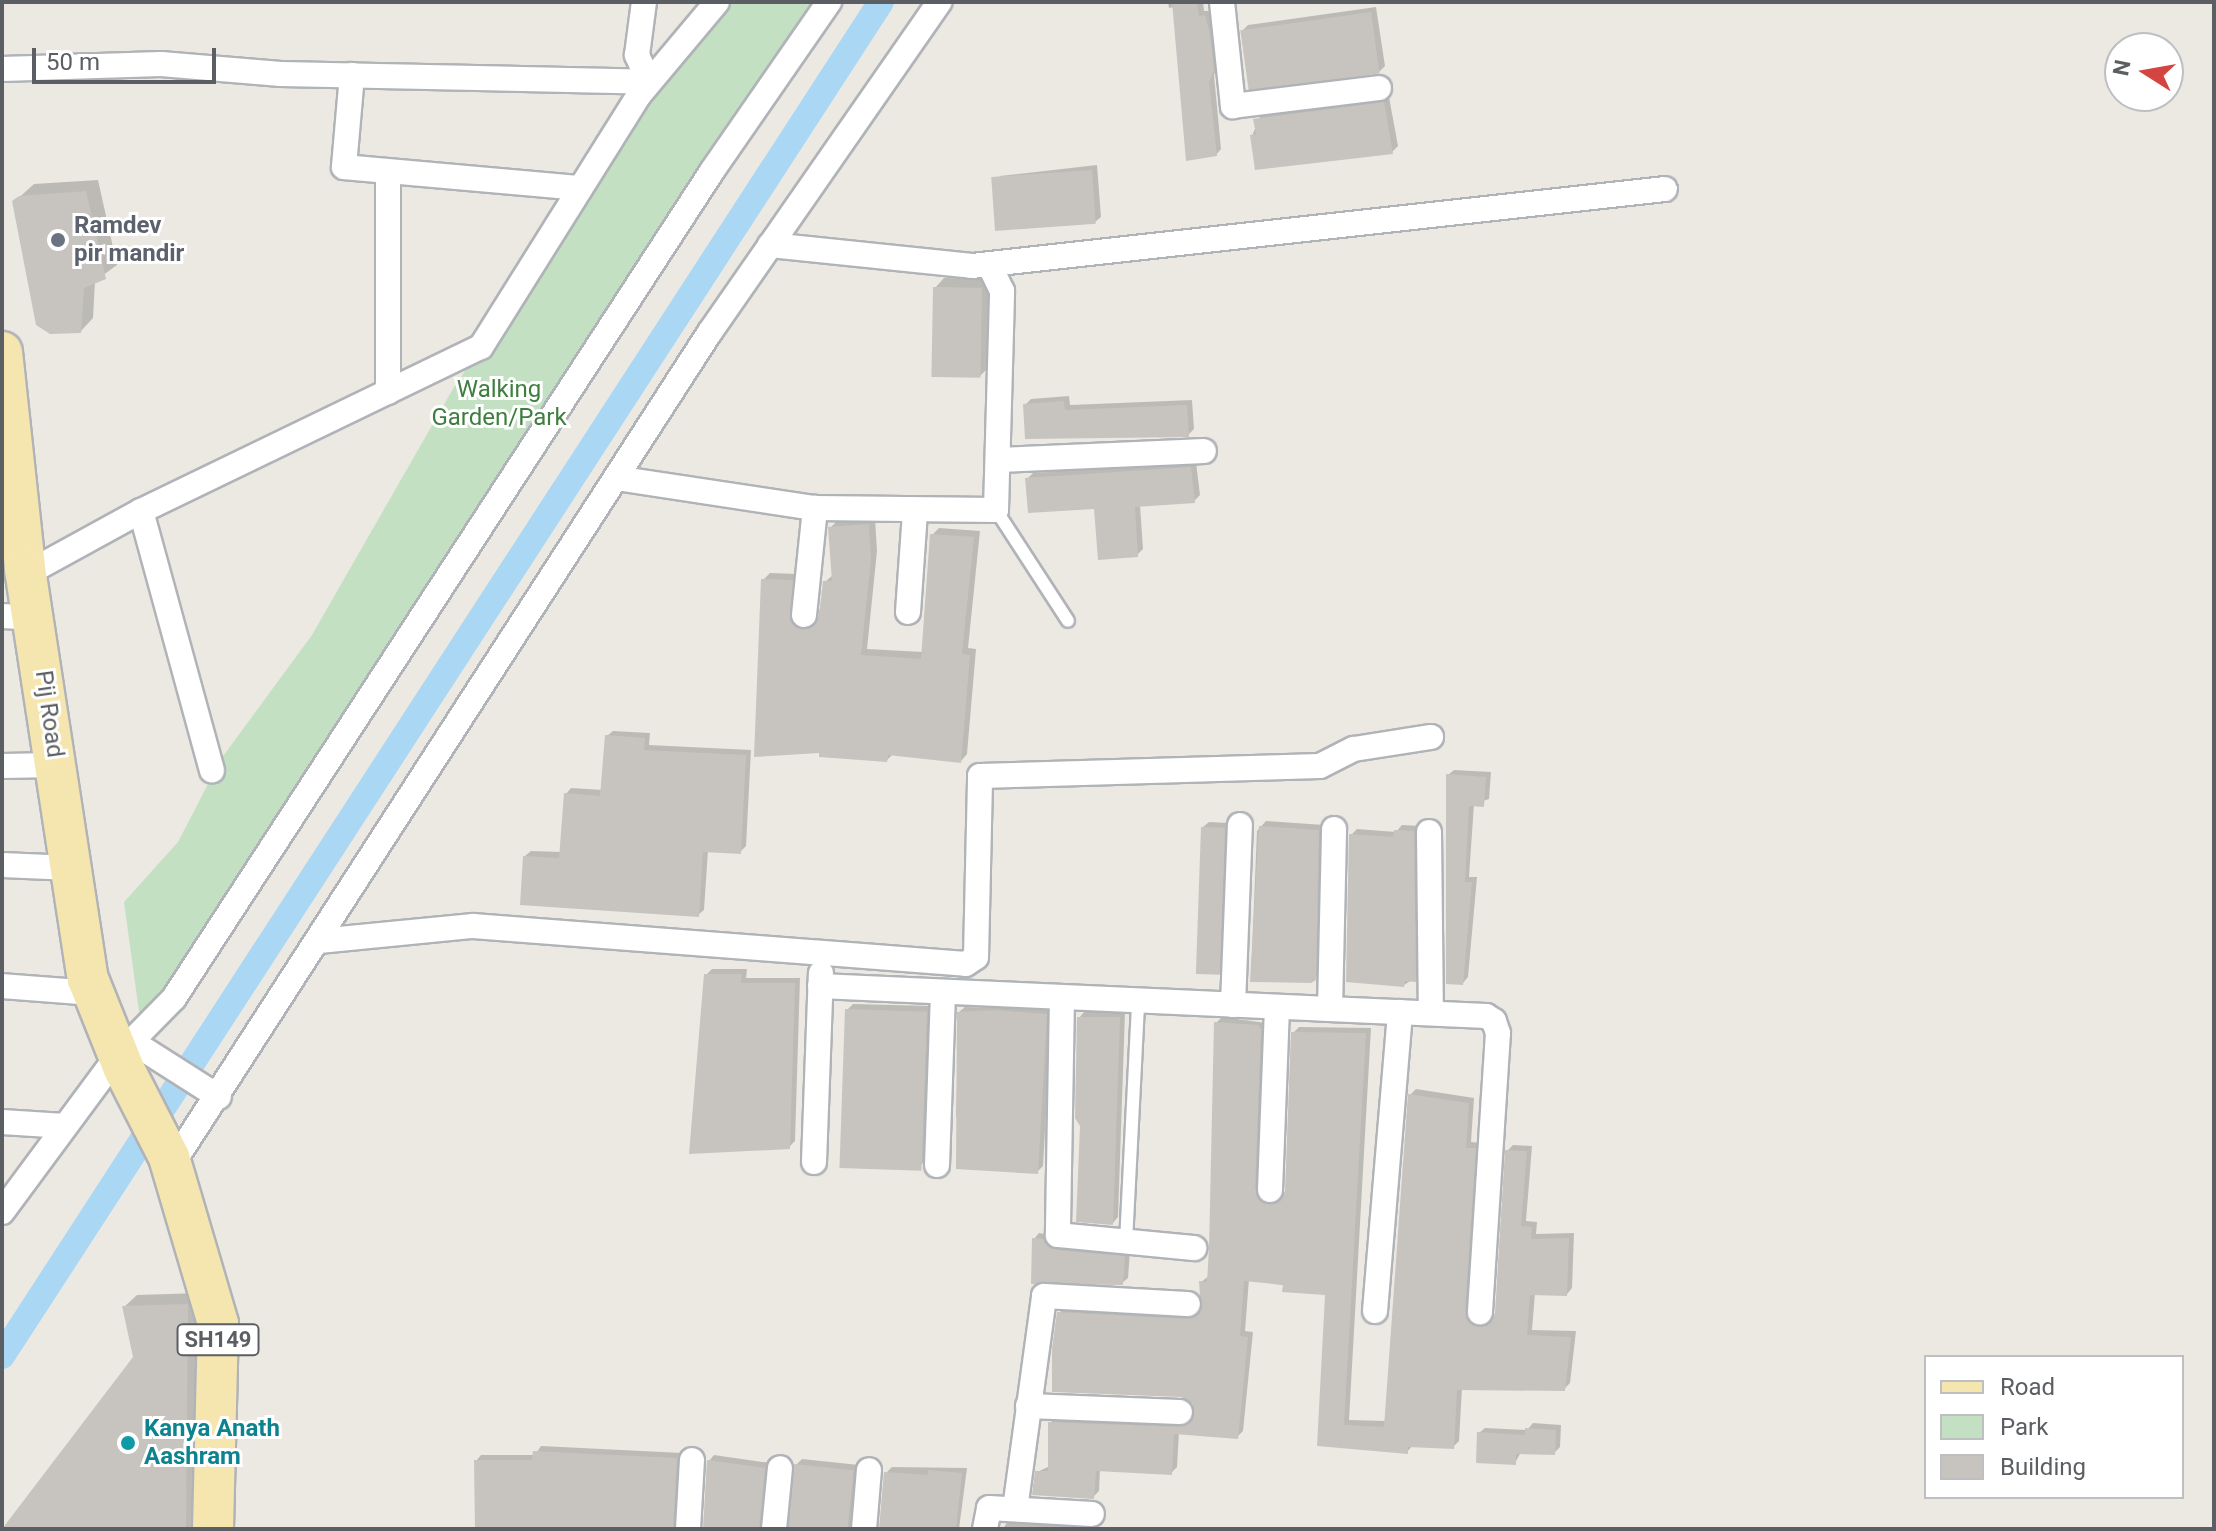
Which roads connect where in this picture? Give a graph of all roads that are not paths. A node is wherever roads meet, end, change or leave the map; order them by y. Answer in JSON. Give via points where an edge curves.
{"nodes":[{"id":1,"x":644,"y":2,"type":"edge"},
{"id":2,"x":717,"y":2,"type":"edge"},
{"id":3,"x":829,"y":2,"type":"edge"},
{"id":4,"x":939,"y":2,"type":"edge"},
{"id":5,"x":1222,"y":2,"type":"edge"},
{"id":6,"x":2,"y":69,"type":"edge"},
{"id":7,"x":352,"y":75,"type":"junction"},
{"id":8,"x":649,"y":82,"type":"junction"},
{"id":9,"x":1379,"y":88,"type":"dead end"},
{"id":10,"x":388,"y":172,"type":"junction"},
{"id":11,"x":580,"y":188,"type":"junction"},
{"id":12,"x":1665,"y":189,"type":"dead end"},
{"id":13,"x":770,"y":245,"type":"junction"},
{"id":14,"x":989,"y":264,"type":"junction"},
{"id":15,"x":2,"y":352,"type":"edge"},
{"id":16,"x":388,"y":392,"type":"junction"},
{"id":17,"x":7,"y":446,"type":"edge"},
{"id":18,"x":1204,"y":451,"type":"dead end"},
{"id":19,"x":1000,"y":460,"type":"junction"},
{"id":20,"x":616,"y":478,"type":"junction"},
{"id":21,"x":815,"y":508,"type":"junction"},
{"id":22,"x":996,"y":510,"type":"junction"},
{"id":23,"x":141,"y":511,"type":"junction"},
{"id":24,"x":915,"y":512,"type":"junction"},
{"id":25,"x":17,"y":552,"type":"edge"},
{"id":26,"x":908,"y":612,"type":"dead end"},
{"id":27,"x":804,"y":615,"type":"dead end"},
{"id":28,"x":19,"y":617,"type":"edge"},
{"id":29,"x":1068,"y":621,"type":"dead end"},
{"id":30,"x":1431,"y":737,"type":"dead end"},
{"id":31,"x":56,"y":765,"type":"junction"},
{"id":32,"x":2,"y":766,"type":"edge"},
{"id":33,"x":212,"y":770,"type":"dead end"},
{"id":34,"x":1240,"y":825,"type":"dead end"},
{"id":35,"x":1334,"y":829,"type":"dead end"},
{"id":36,"x":1429,"y":832,"type":"dead end"},
{"id":37,"x":2,"y":865,"type":"edge"},
{"id":38,"x":72,"y":868,"type":"junction"},
{"id":39,"x":319,"y":941,"type":"junction"},
{"id":40,"x":821,"y":954,"type":"junction"},
{"id":41,"x":2,"y":986,"type":"edge"},
{"id":42,"x":820,"y":986,"type":"junction"},
{"id":43,"x":943,"y":992,"type":"junction"},
{"id":44,"x":94,"y":993,"type":"junction"},
{"id":45,"x":1062,"y":997,"type":"junction"},
{"id":46,"x":1138,"y":1001,"type":"junction"},
{"id":47,"x":1233,"y":1005,"type":"junction"},
{"id":48,"x":1277,"y":1007,"type":"junction"},
{"id":49,"x":1330,"y":1009,"type":"junction"},
{"id":50,"x":1400,"y":1012,"type":"junction"},
{"id":51,"x":1431,"y":1013,"type":"junction"},
{"id":52,"x":128,"y":1053,"type":"junction"},
{"id":53,"x":214,"y":1094,"type":"junction"},
{"id":54,"x":2,"y":1122,"type":"edge"},
{"id":55,"x":65,"y":1126,"type":"junction"},
{"id":56,"x":170,"y":1162,"type":"junction"},
{"id":57,"x":814,"y":1162,"type":"dead end"},
{"id":58,"x":937,"y":1165,"type":"dead end"},
{"id":59,"x":1270,"y":1190,"type":"dead end"},
{"id":60,"x":2,"y":1212,"type":"edge"},
{"id":61,"x":1126,"y":1242,"type":"junction"},
{"id":62,"x":1194,"y":1248,"type":"dead end"},
{"id":63,"x":1188,"y":1304,"type":"dead end"},
{"id":64,"x":1375,"y":1311,"type":"dead end"},
{"id":65,"x":1480,"y":1312,"type":"dead end"},
{"id":66,"x":1028,"y":1406,"type":"junction"},
{"id":67,"x":1180,"y":1412,"type":"dead end"},
{"id":68,"x":692,"y":1460,"type":"dead end"},
{"id":69,"x":780,"y":1468,"type":"dead end"},
{"id":70,"x":869,"y":1470,"type":"dead end"},
{"id":71,"x":1015,"y":1509,"type":"junction"},
{"id":72,"x":1092,"y":1514,"type":"dead end"},
{"id":73,"x":213,"y":1529,"type":"edge"},
{"id":74,"x":688,"y":1529,"type":"edge"},
{"id":75,"x":774,"y":1529,"type":"edge"},
{"id":76,"x":864,"y":1529,"type":"edge"},
{"id":77,"x":985,"y":1529,"type":"edge"}],
"edges":[{"from":1,"to":8,"type":"street","via":[[637,55]]},
{"from":2,"to":8,"type":"street"},
{"from":3,"to":52,"type":"street","via":[[712,171],[174,998]]},
{"from":4,"to":13,"type":"street"},
{"from":5,"to":9,"type":"street","via":[[1233,106]]},
{"from":6,"to":7,"type":"street","via":[[161,64]]},
{"from":7,"to":8,"type":"street"},
{"from":7,"to":10,"type":"street","via":[[344,167]]},
{"from":8,"to":11,"type":"street"},
{"from":10,"to":11,"type":"street"},
{"from":10,"to":16,"type":"street"},
{"from":11,"to":16,"type":"street","via":[[481,347]]},
{"from":12,"to":14,"type":"street"},
{"from":13,"to":14,"type":"street","via":[[951,265]]},
{"from":13,"to":20,"type":"street"},
{"from":14,"to":19,"type":"street","via":[[1002,291]]},
{"from":15,"to":17,"type":"main road","name":"Pij Road"},
{"from":16,"to":23,"type":"street"},
{"from":17,"to":25,"type":"main road","name":"Pij Road"},
{"from":18,"to":19,"type":"street"},
{"from":19,"to":22,"type":"street"},
{"from":20,"to":21,"type":"street"},
{"from":20,"to":39,"type":"street"},
{"from":21,"to":24,"type":"street"},
{"from":21,"to":27,"type":"street"},
{"from":22,"to":24,"type":"street"},
{"from":22,"to":29,"type":"lane"},
{"from":23,"to":25,"type":"street"},
{"from":23,"to":33,"type":"street"},
{"from":24,"to":26,"type":"street"},
{"from":25,"to":28,"type":"main road","name":"Pij Road"},
{"from":28,"to":31,"type":"main road","name":"Pij Road"},
{"from":30,"to":40,"type":"street","via":[[1354,749],[1320,766],[980,776],[973,962]]},
{"from":31,"to":32,"type":"street"},
{"from":31,"to":38,"type":"main road","name":"Pij Road"},
{"from":34,"to":47,"type":"street"},
{"from":35,"to":49,"type":"street"},
{"from":36,"to":51,"type":"street"},
{"from":37,"to":38,"type":"street"},
{"from":38,"to":44,"type":"main road","name":"Pij Road"},
{"from":39,"to":40,"type":"street","via":[[473,926]]},
{"from":39,"to":53,"type":"street"},
{"from":40,"to":42,"type":"street"},
{"from":41,"to":44,"type":"street"},
{"from":42,"to":43,"type":"street"},
{"from":42,"to":57,"type":"street"},
{"from":43,"to":45,"type":"street"},
{"from":43,"to":58,"type":"street"},
{"from":44,"to":52,"type":"main road","name":"Pij Road"},
{"from":45,"to":46,"type":"street"},
{"from":45,"to":61,"type":"street","via":[[1058,1235]]},
{"from":46,"to":47,"type":"street"},
{"from":46,"to":61,"type":"lane"},
{"from":47,"to":48,"type":"street"},
{"from":48,"to":49,"type":"street"},
{"from":48,"to":59,"type":"street"},
{"from":49,"to":50,"type":"street"},
{"from":50,"to":51,"type":"street"},
{"from":50,"to":64,"type":"street"},
{"from":51,"to":65,"type":"street","via":[[1486,1016],[1498,1033]]},
{"from":52,"to":53,"type":"street"},
{"from":52,"to":55,"type":"street"},
{"from":52,"to":56,"type":"main road","number":"SH149"},
{"from":53,"to":56,"type":"street"},
{"from":54,"to":55,"type":"street"},
{"from":55,"to":60,"type":"street"},
{"from":56,"to":73,"type":"main road","number":"SH149","via":[[218,1324]]},
{"from":61,"to":62,"type":"street"},
{"from":63,"to":66,"type":"street","via":[[1044,1296]]},
{"from":66,"to":67,"type":"street"},
{"from":66,"to":71,"type":"street"},
{"from":68,"to":74,"type":"street"},
{"from":69,"to":75,"type":"street"},
{"from":70,"to":76,"type":"street"},
{"from":71,"to":72,"type":"street"},
{"from":71,"to":77,"type":"street","via":[[989,1508]]}]}
